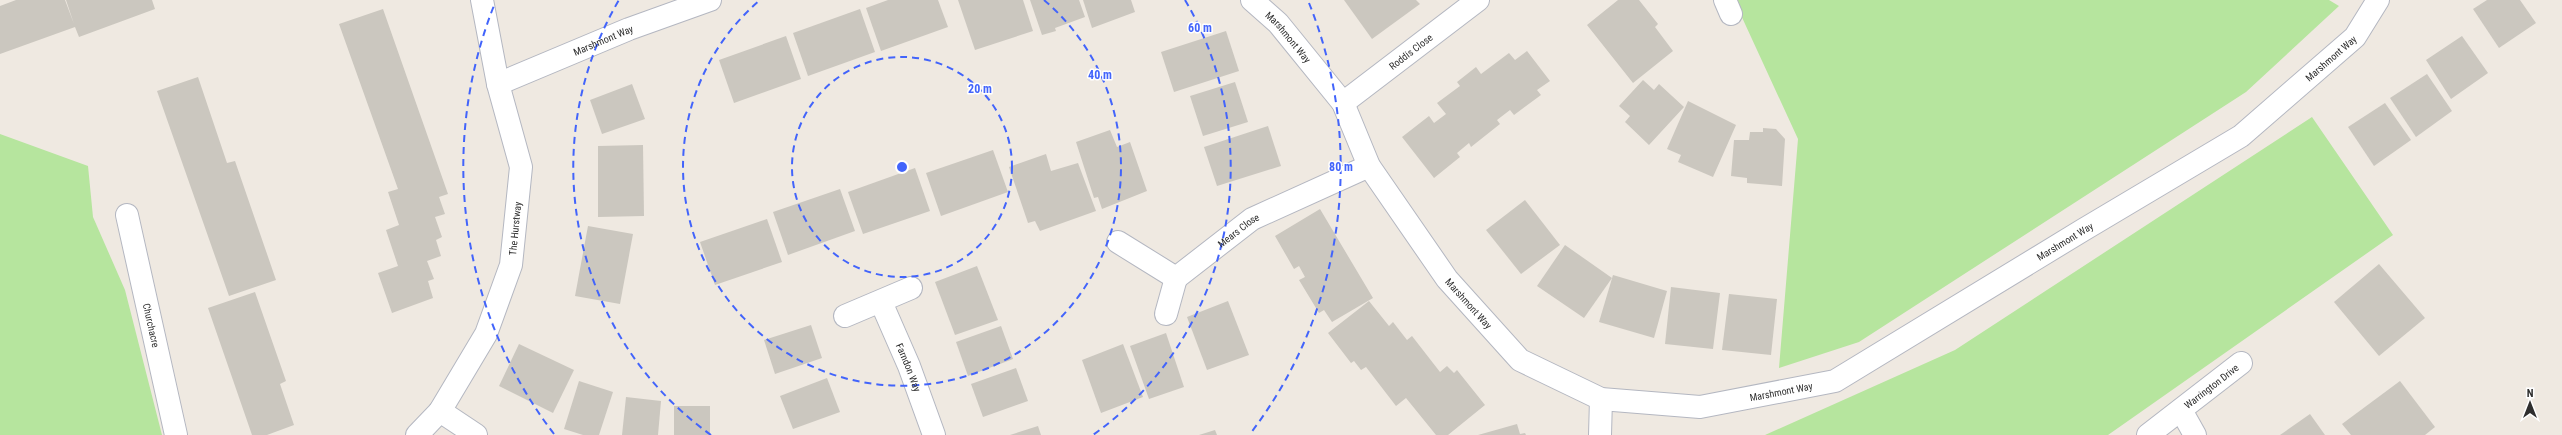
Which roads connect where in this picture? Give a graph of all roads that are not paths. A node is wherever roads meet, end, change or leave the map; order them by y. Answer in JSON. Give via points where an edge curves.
{"nodes":[{"id":1,"x":482,"y":0,"type":"edge"},
{"id":2,"x":710,"y":0,"type":"edge"},
{"id":3,"x":1252,"y":0,"type":"edge"},
{"id":4,"x":1478,"y":0,"type":"edge"},
{"id":5,"x":2378,"y":0,"type":"edge"},
{"id":6,"x":498,"y":84,"type":"junction"},
{"id":7,"x":1343,"y":103,"type":"junction"},
{"id":8,"x":1369,"y":166,"type":"junction"},
{"id":9,"x":126,"y":215,"type":"dead end"},
{"id":10,"x":1118,"y":242,"type":"dead end"},
{"id":11,"x":1176,"y":278,"type":"junction"},
{"id":12,"x":911,"y":288,"type":"dead end"},
{"id":13,"x":881,"y":302,"type":"junction"},
{"id":14,"x":1166,"y":314,"type":"dead end"},
{"id":15,"x":845,"y":316,"type":"dead end"},
{"id":16,"x":2241,"y":363,"type":"dead end"},
{"id":17,"x":1601,"y":399,"type":"junction"},
{"id":18,"x":2181,"y":410,"type":"junction"},
{"id":19,"x":440,"y":411,"type":"junction"},
{"id":20,"x":176,"y":435,"type":"edge"},
{"id":21,"x":416,"y":435,"type":"edge"},
{"id":22,"x":476,"y":435,"type":"edge"},
{"id":23,"x":934,"y":435,"type":"edge"},
{"id":24,"x":1600,"y":435,"type":"edge"},
{"id":25,"x":2148,"y":435,"type":"edge"},
{"id":26,"x":2195,"y":435,"type":"edge"}],
"edges":[{"from":1,"to":6,"type":"street","name":"The Hurstway"},
{"from":2,"to":6,"type":"street","name":"Marshmont Way","via":[[629,29]]},
{"from":3,"to":7,"type":"street","name":"Marshmont Way","via":[[1278,23]]},
{"from":4,"to":7,"type":"street","name":"Roddis Close"},
{"from":5,"to":17,"type":"street","name":"Marshmont Way","via":[[2355,37],[2241,136],[1835,382],[1700,407]]},
{"from":6,"to":19,"type":"street","name":"The Hurstway","via":[[521,167],[511,265],[486,334]]},
{"from":7,"to":8,"type":"street","name":"Marshmont Way"},
{"from":8,"to":11,"type":"street","name":"Mears Close","via":[[1252,218]]},
{"from":8,"to":17,"type":"street","name":"Marshmont Way","via":[[1447,279],[1520,360]]},
{"from":9,"to":20,"type":"street","name":"Churchacre"},
{"from":10,"to":11,"type":"street"},
{"from":11,"to":14,"type":"street"},
{"from":12,"to":13,"type":"street"},
{"from":13,"to":15,"type":"street"},
{"from":13,"to":23,"type":"street","name":"Farndon Way","via":[[909,366]]},
{"from":16,"to":18,"type":"street","name":"Warrington Drive"},
{"from":17,"to":24,"type":"street"},
{"from":18,"to":25,"type":"street","name":"Warrington Drive"},
{"from":18,"to":26,"type":"street","name":"Warrington Drive"},
{"from":19,"to":21,"type":"street","name":"The Hurstway"},
{"from":19,"to":22,"type":"street"}]}
